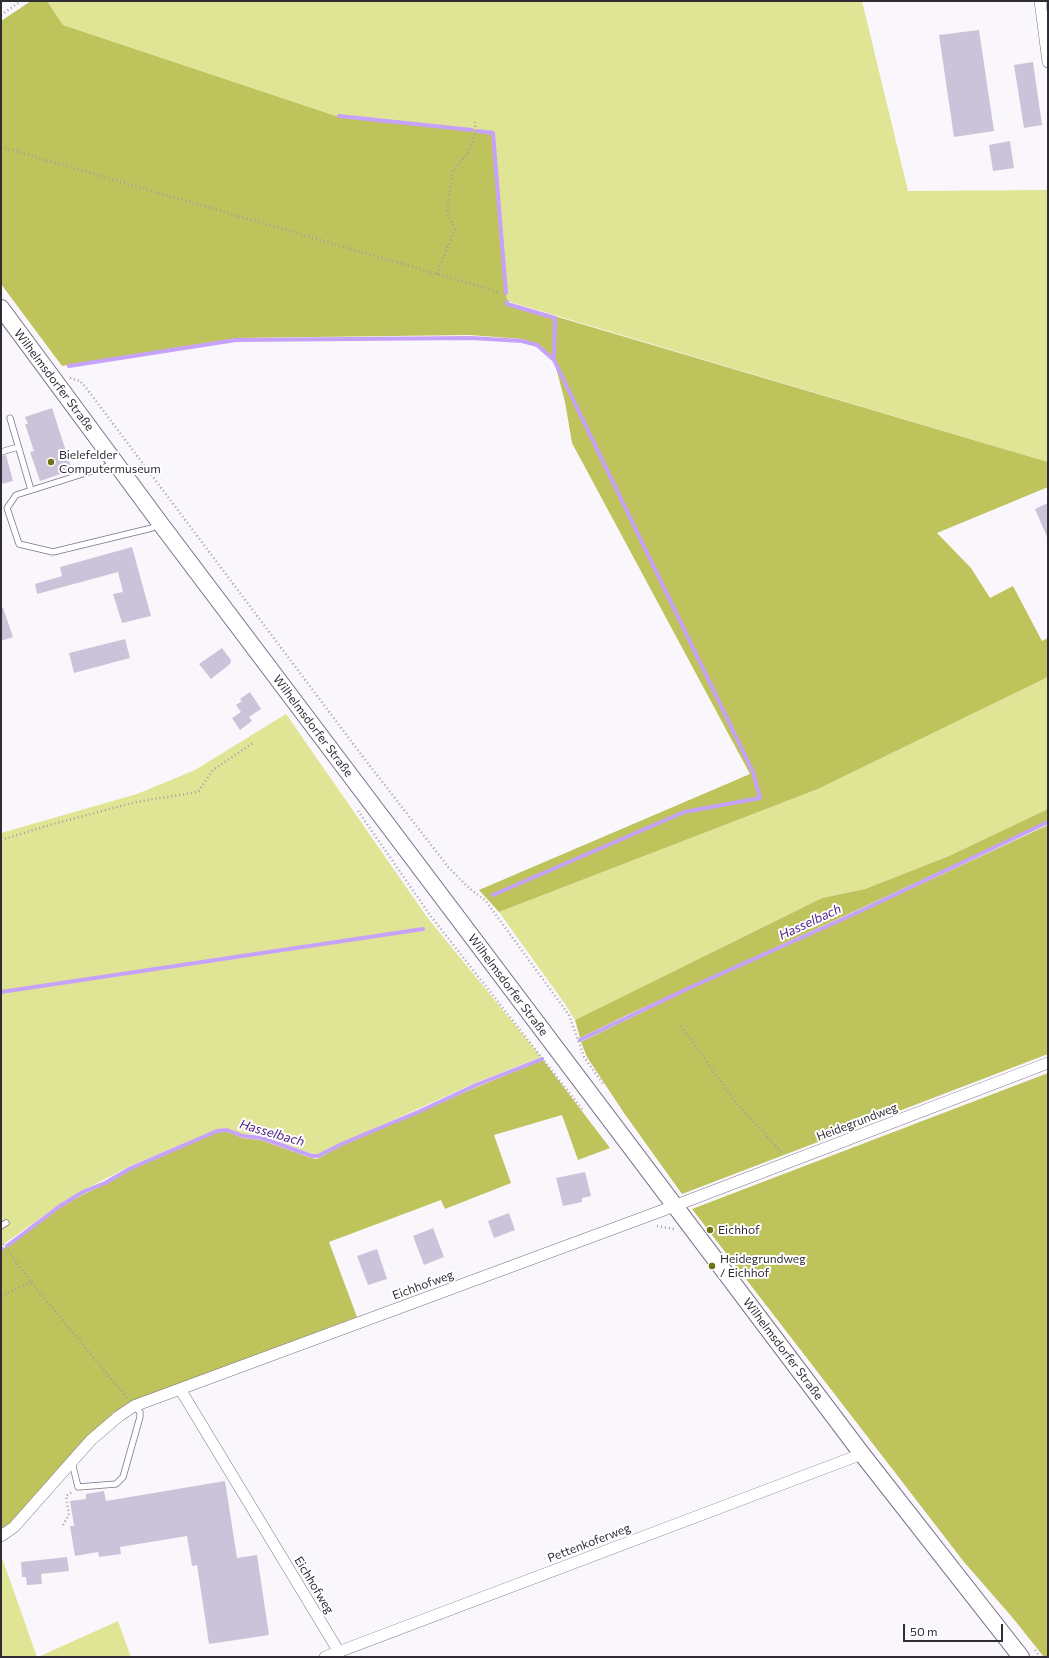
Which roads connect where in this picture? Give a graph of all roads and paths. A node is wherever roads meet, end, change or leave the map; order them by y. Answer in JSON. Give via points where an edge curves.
{"nodes":[{"id":1,"x":21,"y":1,"type":"edge"},
{"id":2,"x":1040,"y":1,"type":"edge"},
{"id":3,"x":1,"y":14,"type":"edge"},
{"id":4,"x":1048,"y":62,"type":"edge"},
{"id":5,"x":475,"y":122,"type":"dead end"},
{"id":6,"x":1,"y":147,"type":"edge"},
{"id":7,"x":437,"y":274,"type":"junction"},
{"id":8,"x":499,"y":292,"type":"dead end"},
{"id":9,"x":1,"y":308,"type":"edge"},
{"id":10,"x":67,"y":376,"type":"dead end"},
{"id":11,"x":10,"y":418,"type":"dead end"},
{"id":12,"x":18,"y":447,"type":"junction"},
{"id":13,"x":1,"y":452,"type":"edge"},
{"id":14,"x":115,"y":461,"type":"junction"},
{"id":15,"x":32,"y":490,"type":"junction"},
{"id":16,"x":160,"y":523,"type":"junction"},
{"id":17,"x":253,"y":743,"type":"dead end"},
{"id":18,"x":354,"y":806,"type":"dead end"},
{"id":19,"x":1,"y":840,"type":"edge"},
{"id":20,"x":680,"y":1026,"type":"dead end"},
{"id":21,"x":1048,"y":1063,"type":"edge"},
{"id":22,"x":606,"y":1088,"type":"dead end"},
{"id":23,"x":583,"y":1110,"type":"dead end"},
{"id":24,"x":789,"y":1161,"type":"junction"},
{"id":25,"x":675,"y":1205,"type":"junction"},
{"id":26,"x":1,"y":1241,"type":"edge"},
{"id":27,"x":31,"y":1282,"type":"junction"},
{"id":28,"x":1,"y":1296,"type":"edge"},
{"id":29,"x":180,"y":1389,"type":"junction"},
{"id":30,"x":134,"y":1406,"type":"junction"},
{"id":31,"x":862,"y":1454,"type":"junction"},
{"id":32,"x":72,"y":1462,"type":"junction"},
{"id":33,"x":78,"y":1488,"type":"junction"},
{"id":34,"x":63,"y":1525,"type":"dead end"},
{"id":35,"x":1,"y":1536,"type":"edge"},
{"id":36,"x":339,"y":1652,"type":"junction"},
{"id":37,"x":325,"y":1657,"type":"edge"},
{"id":38,"x":1021,"y":1657,"type":"edge"}],
"edges":[{"from":1,"to":3,"type":"path"},
{"from":2,"to":4,"type":"street"},
{"from":5,"to":7,"type":"path","via":[[467,155],[453,170],[447,212],[455,230]]},
{"from":6,"to":7,"type":"path"},
{"from":7,"to":8,"type":"path"},
{"from":9,"to":14,"type":"street","name":"Wilhelmsdorfer Straße"},
{"from":10,"to":22,"type":"path","via":[[80,381],[87,389],[449,868],[494,911],[569,1015],[584,1056]]},
{"from":11,"to":12,"type":"lane"},
{"from":12,"to":13,"type":"lane"},
{"from":12,"to":15,"type":"lane"},
{"from":14,"to":15,"type":"lane","via":[[108,466]]},
{"from":14,"to":16,"type":"street","name":"Wilhelmsdorfer Straße"},
{"from":15,"to":16,"type":"lane","via":[[16,495],[7,508],[19,544],[53,552],[152,528]]},
{"from":16,"to":25,"type":"street","name":"Wilhelmsdorfer Straße"},
{"from":17,"to":19,"type":"path","via":[[212,770],[198,792],[136,802]]},
{"from":18,"to":23,"type":"path","via":[[430,915]]},
{"from":20,"to":24,"type":"path","via":[[734,1100]]},
{"from":21,"to":24,"type":"street","name":"Heidegrundweg"},
{"from":24,"to":25,"type":"street","name":"Heidegrundweg"},
{"from":25,"to":29,"type":"street","name":"Eichhofweg"},
{"from":25,"to":31,"type":"street","name":"Wilhelmsdorfer Straße"},
{"from":26,"to":27,"type":"path"},
{"from":27,"to":28,"type":"path"},
{"from":27,"to":30,"type":"path"},
{"from":29,"to":30,"type":"street","name":"Eichhofweg"},
{"from":29,"to":36,"type":"street","name":"Eichhofweg"},
{"from":30,"to":32,"type":"street","name":"Eichhofweg","via":[[91,1440]]},
{"from":30,"to":33,"type":"lane","via":[[140,1412],[140,1417],[124,1477],[116,1484]]},
{"from":31,"to":36,"type":"street","name":"Pettenkoferweg"},
{"from":31,"to":38,"type":"street","name":"Wilhelmsdorfer Straße"},
{"from":32,"to":33,"type":"lane"},
{"from":32,"to":35,"type":"street","name":"Eichhofweg","via":[[14,1527]]},
{"from":33,"to":34,"type":"path","via":[[66,1496],[69,1515]]},
{"from":36,"to":37,"type":"street","name":"Pettenkoferweg"}]}
